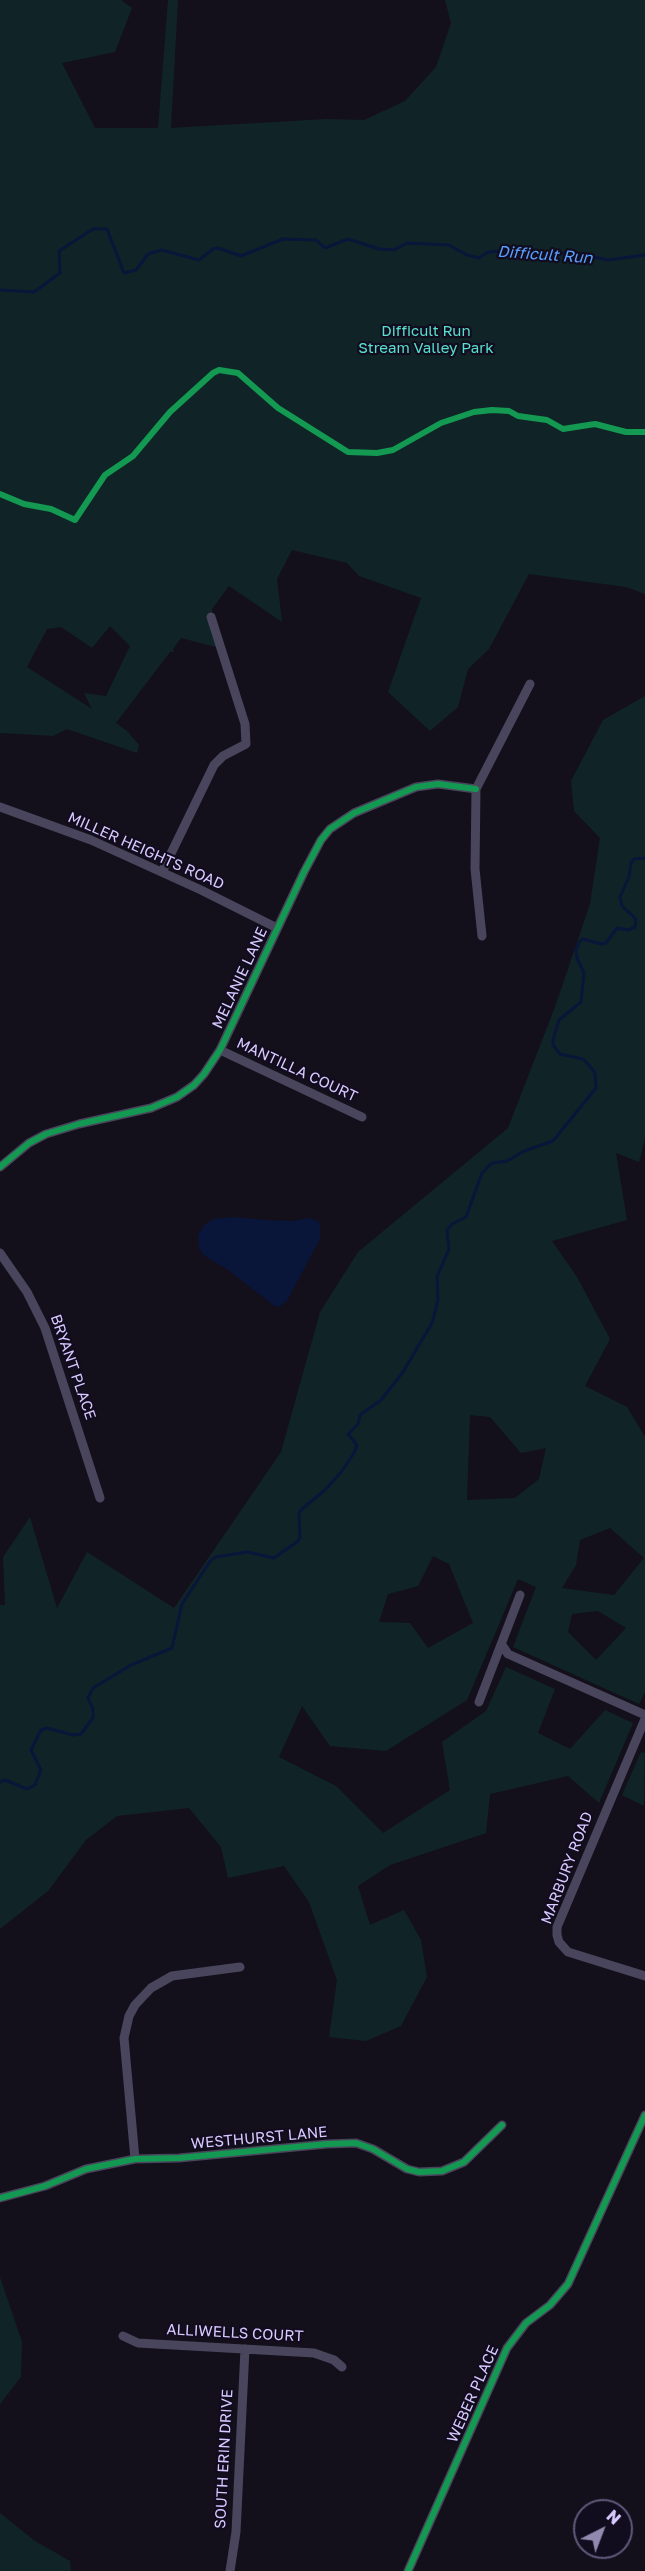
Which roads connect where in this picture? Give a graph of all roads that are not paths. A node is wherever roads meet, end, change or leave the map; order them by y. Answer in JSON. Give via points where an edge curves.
{"nodes":[{"id":1,"x":211,"y":617,"type":"dead end"},
{"id":2,"x":530,"y":684,"type":"dead end"},
{"id":3,"x":476,"y":789,"type":"junction"},
{"id":4,"x":0,"y":807,"type":"edge"},
{"id":5,"x":162,"y":872,"type":"junction"},
{"id":6,"x":277,"y":928,"type":"junction"},
{"id":7,"x":482,"y":936,"type":"dead end"},
{"id":8,"x":220,"y":1050,"type":"junction"},
{"id":9,"x":362,"y":1117,"type":"dead end"},
{"id":10,"x":0,"y":1167,"type":"edge"},
{"id":11,"x":0,"y":1254,"type":"edge"},
{"id":12,"x":100,"y":1498,"type":"dead end"},
{"id":13,"x":520,"y":1595,"type":"dead end"},
{"id":14,"x":502,"y":1645,"type":"junction"},
{"id":15,"x":479,"y":1702,"type":"dead end"},
{"id":16,"x":645,"y":1717,"type":"edge"},
{"id":17,"x":240,"y":1967,"type":"dead end"},
{"id":18,"x":645,"y":1976,"type":"edge"},
{"id":19,"x":645,"y":2115,"type":"edge"},
{"id":20,"x":502,"y":2125,"type":"dead end"},
{"id":21,"x":135,"y":2159,"type":"junction"},
{"id":22,"x":0,"y":2198,"type":"edge"},
{"id":23,"x":123,"y":2336,"type":"dead end"},
{"id":24,"x":244,"y":2349,"type":"junction"},
{"id":25,"x":342,"y":2367,"type":"dead end"},
{"id":26,"x":230,"y":2571,"type":"edge"},
{"id":27,"x":408,"y":2571,"type":"edge"}],
"edges":[{"from":1,"to":5,"type":"street","via":[[245,724],[246,744],[214,765]]},
{"from":2,"to":3,"type":"street"},
{"from":3,"to":6,"type":"street","name":"MELANIE LANE","via":[[438,784],[416,787],[341,820],[321,840]]},
{"from":3,"to":7,"type":"street","via":[[475,869]]},
{"from":4,"to":5,"type":"street","name":"MILLER HEIGHTS ROAD","via":[[91,840]]},
{"from":5,"to":6,"type":"street","name":"MILLER HEIGHTS ROAD"},
{"from":6,"to":8,"type":"street","name":"MELANIE LANE"},
{"from":8,"to":9,"type":"street","name":"MANTILLA COURT"},
{"from":8,"to":10,"type":"street","name":"MELANIE LANE","via":[[204,1074],[177,1097],[151,1108],[46,1134],[28,1143]]},
{"from":11,"to":12,"type":"street","name":"BRYANT PLACE","via":[[27,1292],[45,1328]]},
{"from":13,"to":14,"type":"street"},
{"from":14,"to":15,"type":"street"},
{"from":14,"to":16,"type":"street","via":[[507,1654]]},
{"from":16,"to":18,"type":"street","name":"MARBURY ROAD","via":[[557,1935],[568,1952]]},
{"from":17,"to":21,"type":"street","via":[[172,1976],[151,1988],[135,2005],[124,2038]]},
{"from":19,"to":27,"type":"street","name":"WEBER PLACE","via":[[576,2272],[559,2296],[526,2323],[507,2348]]},
{"from":20,"to":21,"type":"street","name":"WESTHURST LANE","via":[[464,2162],[430,2172],[407,2169],[373,2149],[349,2143]]},
{"from":21,"to":22,"type":"street","name":"WESTHURST LANE","via":[[86,2169],[34,2190]]},
{"from":23,"to":24,"type":"street","name":"ALLIWELLS COURT","via":[[138,2343]]},
{"from":24,"to":25,"type":"street","name":"ALLIWELLS COURT","via":[[314,2353]]},
{"from":24,"to":26,"type":"street","name":"SOUTH ERIN DRIVE","via":[[236,2532]]}]}
